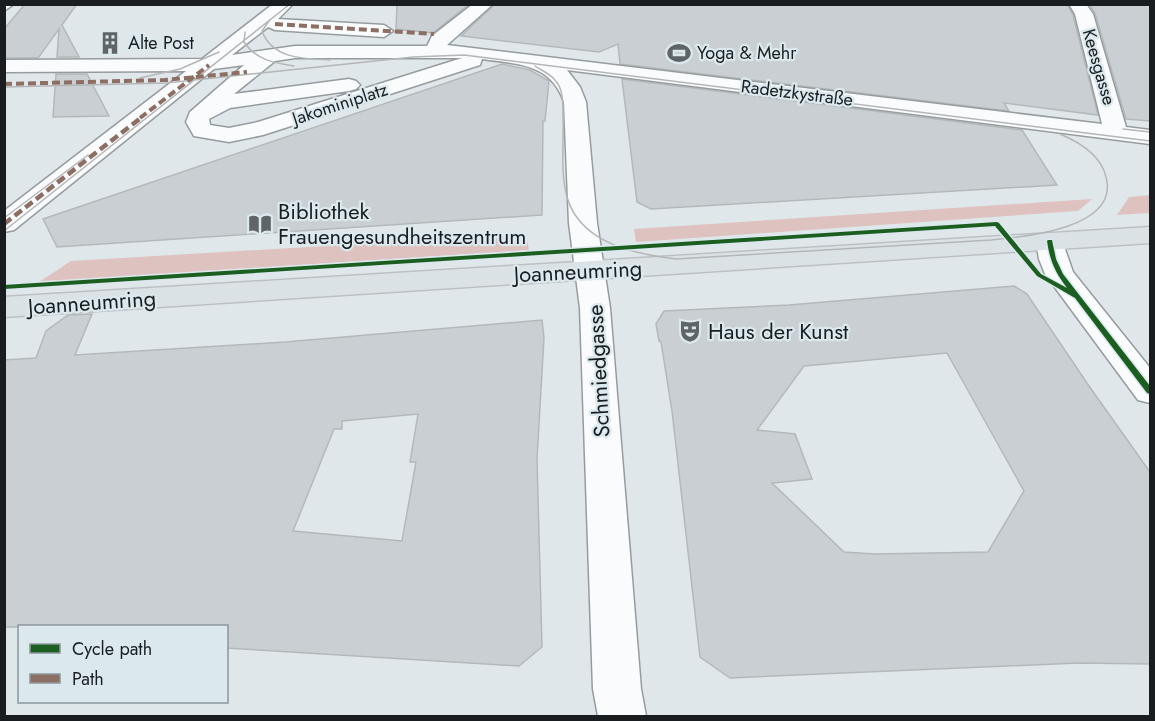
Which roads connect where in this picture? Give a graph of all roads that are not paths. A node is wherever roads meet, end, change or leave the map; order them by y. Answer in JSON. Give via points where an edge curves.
{"nodes":[{"id":1,"x":485,"y":4,"type":"edge"},
{"id":2,"x":1077,"y":4,"type":"edge"},
{"id":3,"x":277,"y":14,"type":"edge"},
{"id":4,"x":435,"y":44,"type":"junction"},
{"id":5,"x":272,"y":55,"type":"junction"},
{"id":6,"x":498,"y":55,"type":"junction"},
{"id":7,"x":521,"y":57,"type":"junction"},
{"id":8,"x":321,"y":64,"type":"junction"},
{"id":9,"x":209,"y":65,"type":"junction"},
{"id":10,"x":242,"y":65,"type":"junction"},
{"id":11,"x":4,"y":66,"type":"edge"},
{"id":12,"x":401,"y":67,"type":"junction"},
{"id":13,"x":629,"y":71,"type":"junction"},
{"id":14,"x":434,"y":73,"type":"junction"},
{"id":15,"x":190,"y":79,"type":"junction"},
{"id":16,"x":4,"y":84,"type":"edge"},
{"id":17,"x":571,"y":92,"type":"junction"},
{"id":18,"x":202,"y":112,"type":"junction"},
{"id":19,"x":1116,"y":132,"type":"junction"},
{"id":20,"x":1150,"y":136,"type":"edge"},
{"id":21,"x":4,"y":224,"type":"edge"},
{"id":22,"x":1150,"y":235,"type":"edge"},
{"id":23,"x":1050,"y":241,"type":"junction"},
{"id":24,"x":591,"y":271,"type":"junction"},
{"id":25,"x":4,"y":307,"type":"edge"},
{"id":26,"x":1150,"y":391,"type":"edge"},
{"id":27,"x":622,"y":717,"type":"edge"}],
"edges":[{"from":1,"to":4,"type":"street"},
{"from":2,"to":19,"type":"street","name":"Keesgasse","via":[[1084,15]]},
{"from":3,"to":4,"type":"street"},
{"from":3,"to":10,"type":"street"},
{"from":4,"to":5,"type":"street","name":"Jakominiplatz"},
{"from":4,"to":6,"type":"street","name":"Radetzkystraße"},
{"from":4,"to":8,"type":"street","name":"Jakominiplatz"},
{"from":4,"to":12,"type":"street","name":"Jakominiplatz"},
{"from":4,"to":14,"type":"street","via":[[458,60]]},
{"from":5,"to":8,"type":"street","name":"Jakominiplatz"},
{"from":5,"to":10,"type":"street","name":"Jakominiplatz"},
{"from":5,"to":10,"type":"street","name":"Jakominiplatz"},
{"from":6,"to":7,"type":"street","name":"Radetzkystraße"},
{"from":6,"to":14,"type":"street","name":"Jakominiplatz"},
{"from":7,"to":13,"type":"street","name":"Radetzkystraße"},
{"from":7,"to":17,"type":"street","via":[[556,71]]},
{"from":8,"to":10,"type":"street","name":"Jakominiplatz"},
{"from":9,"to":10,"type":"street","name":"Jakominiplatz"},
{"from":9,"to":10,"type":"street"},
{"from":9,"to":11,"type":"street","name":"Jakominiplatz"},
{"from":9,"to":15,"type":"street"},
{"from":10,"to":12,"type":"street","name":"Jakominiplatz","via":[[247,87]]},
{"from":10,"to":15,"type":"street","name":"Jakominiplatz"},
{"from":10,"to":18,"type":"street","name":"Jakominiplatz"},
{"from":12,"to":18,"type":"street","name":"Jakominiplatz","via":[[349,85],[226,102]]},
{"from":13,"to":17,"type":"street"},
{"from":13,"to":19,"type":"street","name":"Radetzkystraße"},
{"from":14,"to":18,"type":"street","name":"Jakominiplatz","via":[[243,133],[219,135],[202,131],[197,122]]},
{"from":15,"to":16,"type":"street","name":"Jakominiplatz"},
{"from":15,"to":21,"type":"street"},
{"from":17,"to":24,"type":"street","name":"Schmiedgasse"},
{"from":19,"to":20,"type":"street","name":"Radetzkystraße"},
{"from":22,"to":23,"type":"main road","name":"Joanneumring"},
{"from":23,"to":24,"type":"main road","name":"Joanneumring"},
{"from":23,"to":26,"type":"street","via":[[1060,274]]},
{"from":24,"to":25,"type":"main road","name":"Joanneumring"},
{"from":24,"to":27,"type":"street","name":"Schmiedgasse","via":[[617,689]]}]}
